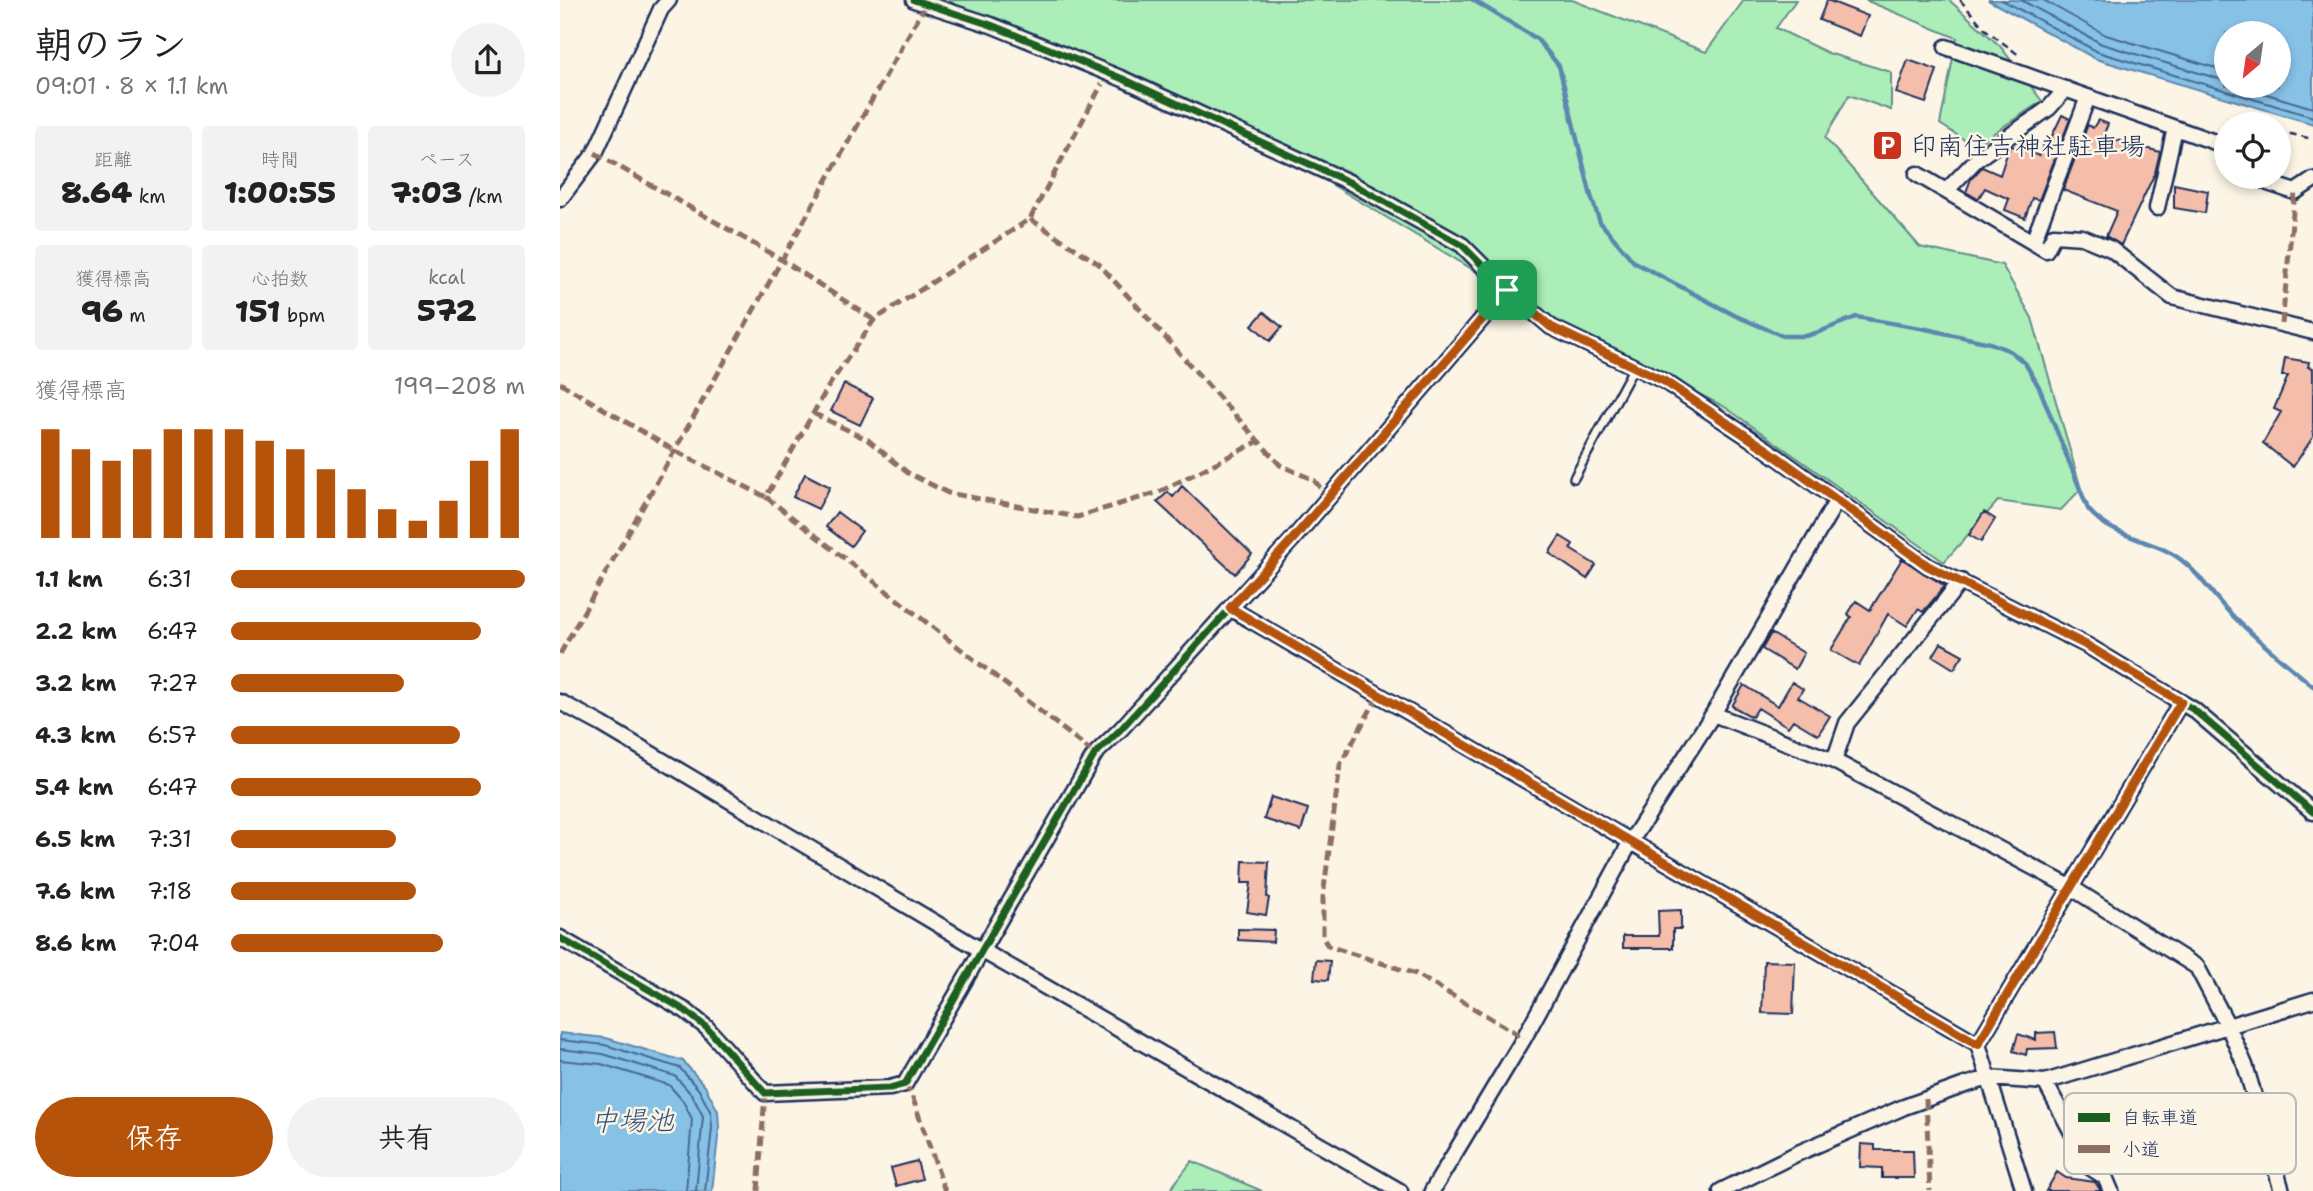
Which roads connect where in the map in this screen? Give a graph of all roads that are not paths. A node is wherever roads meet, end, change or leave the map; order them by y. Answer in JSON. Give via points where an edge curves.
{"nodes":[{"id":1,"x":669,"y":0,"type":"edge"},
{"id":2,"x":914,"y":0,"type":"edge"},
{"id":3,"x":1946,"y":47,"type":"dead end"},
{"id":4,"x":2066,"y":89,"type":"junction"},
{"id":5,"x":2088,"y":97,"type":"junction"},
{"id":6,"x":2175,"y":128,"type":"junction"},
{"id":7,"x":2214,"y":142,"type":"edge"},
{"id":8,"x":1917,"y":174,"type":"dead end"},
{"id":9,"x":2313,"y":180,"type":"edge"},
{"id":10,"x":2286,"y":189,"type":"edge"},
{"id":11,"x":1946,"y":191,"type":"junction"},
{"id":12,"x":560,"y":199,"type":"edge"},
{"id":13,"x":2157,"y":208,"type":"dead end"},
{"id":14,"x":2033,"y":242,"type":"junction"},
{"id":15,"x":1507,"y":290,"type":"junction"},
{"id":16,"x":2313,"y":332,"type":"edge"},
{"id":17,"x":1634,"y":367,"type":"junction"},
{"id":18,"x":1574,"y":478,"type":"dead end"},
{"id":19,"x":1837,"y":500,"type":"junction"},
{"id":20,"x":1961,"y":581,"type":"junction"},
{"id":21,"x":1230,"y":608,"type":"junction"},
{"id":22,"x":560,"y":702,"type":"edge"},
{"id":23,"x":2181,"y":702,"type":"junction"},
{"id":24,"x":1713,"y":714,"type":"junction"},
{"id":25,"x":1834,"y":761,"type":"junction"},
{"id":26,"x":2313,"y":812,"type":"edge"},
{"id":27,"x":1631,"y":841,"type":"junction"},
{"id":28,"x":2072,"y":888,"type":"junction"},
{"id":29,"x":560,"y":938,"type":"edge"},
{"id":30,"x":981,"y":950,"type":"junction"},
{"id":31,"x":2313,"y":1000,"type":"edge"},
{"id":32,"x":2228,"y":1026,"type":"junction"},
{"id":33,"x":1978,"y":1044,"type":"junction"},
{"id":34,"x":1989,"y":1078,"type":"junction"},
{"id":35,"x":2045,"y":1082,"type":"junction"},
{"id":36,"x":2253,"y":1093,"type":"edge"},
{"id":37,"x":2064,"y":1118,"type":"edge"},
{"id":38,"x":2100,"y":1174,"type":"edge"},
{"id":39,"x":2278,"y":1174,"type":"edge"},
{"id":40,"x":1400,"y":1191,"type":"edge"},
{"id":41,"x":1432,"y":1191,"type":"edge"},
{"id":42,"x":1721,"y":1191,"type":"edge"},
{"id":43,"x":2024,"y":1191,"type":"edge"},
{"id":44,"x":2111,"y":1191,"type":"edge"},
{"id":45,"x":2283,"y":1191,"type":"edge"}],
"edges":[{"from":1,"to":12,"type":"street","via":[[595,153]]},
{"from":2,"to":15,"type":"street","via":[[991,25],[1123,79],[1351,183],[1462,245]]},
{"from":3,"to":4,"type":"street"},
{"from":4,"to":5,"type":"street"},
{"from":4,"to":11,"type":"street","via":[[2049,108],[1977,159]]},
{"from":5,"to":6,"type":"street"},
{"from":5,"to":14,"type":"street"},
{"from":6,"to":7,"type":"street"},
{"from":6,"to":13,"type":"street"},
{"from":8,"to":11,"type":"street"},
{"from":9,"to":10,"type":"street","via":[[2295,192]]},
{"from":11,"to":14,"type":"street"},
{"from":14,"to":16,"type":"street","via":[[2046,250],[2054,235],[2082,237],[2111,249],[2172,297]]},
{"from":15,"to":17,"type":"street","via":[[1551,327]]},
{"from":15,"to":21,"type":"street"},
{"from":17,"to":18,"type":"lane"},
{"from":17,"to":19,"type":"street","via":[[1664,381]]},
{"from":19,"to":20,"type":"street","via":[[1928,566]]},
{"from":19,"to":24,"type":"street"},
{"from":20,"to":23,"type":"street","via":[[2088,646]]},
{"from":20,"to":25,"type":"street","via":[[1847,723]]},
{"from":21,"to":27,"type":"street"},
{"from":21,"to":30,"type":"street","via":[[1095,754]]},
{"from":22,"to":30,"type":"street"},
{"from":23,"to":26,"type":"street"},
{"from":23,"to":28,"type":"street"},
{"from":24,"to":25,"type":"street"},
{"from":24,"to":27,"type":"street"},
{"from":25,"to":28,"type":"street"},
{"from":27,"to":33,"type":"street"},
{"from":27,"to":41,"type":"street","via":[[1524,1038]]},
{"from":28,"to":32,"type":"street","via":[[2197,967]]},
{"from":28,"to":33,"type":"street"},
{"from":29,"to":30,"type":"street","via":[[686,1011],[765,1093],[905,1084]]},
{"from":30,"to":40,"type":"street"},
{"from":31,"to":32,"type":"street"},
{"from":32,"to":35,"type":"street"},
{"from":32,"to":36,"type":"street"},
{"from":33,"to":34,"type":"street"},
{"from":34,"to":35,"type":"street"},
{"from":34,"to":42,"type":"street","via":[[1904,1107]]},
{"from":34,"to":43,"type":"street"},
{"from":35,"to":37,"type":"street"},
{"from":38,"to":44,"type":"street"},
{"from":39,"to":45,"type":"street"}]}
